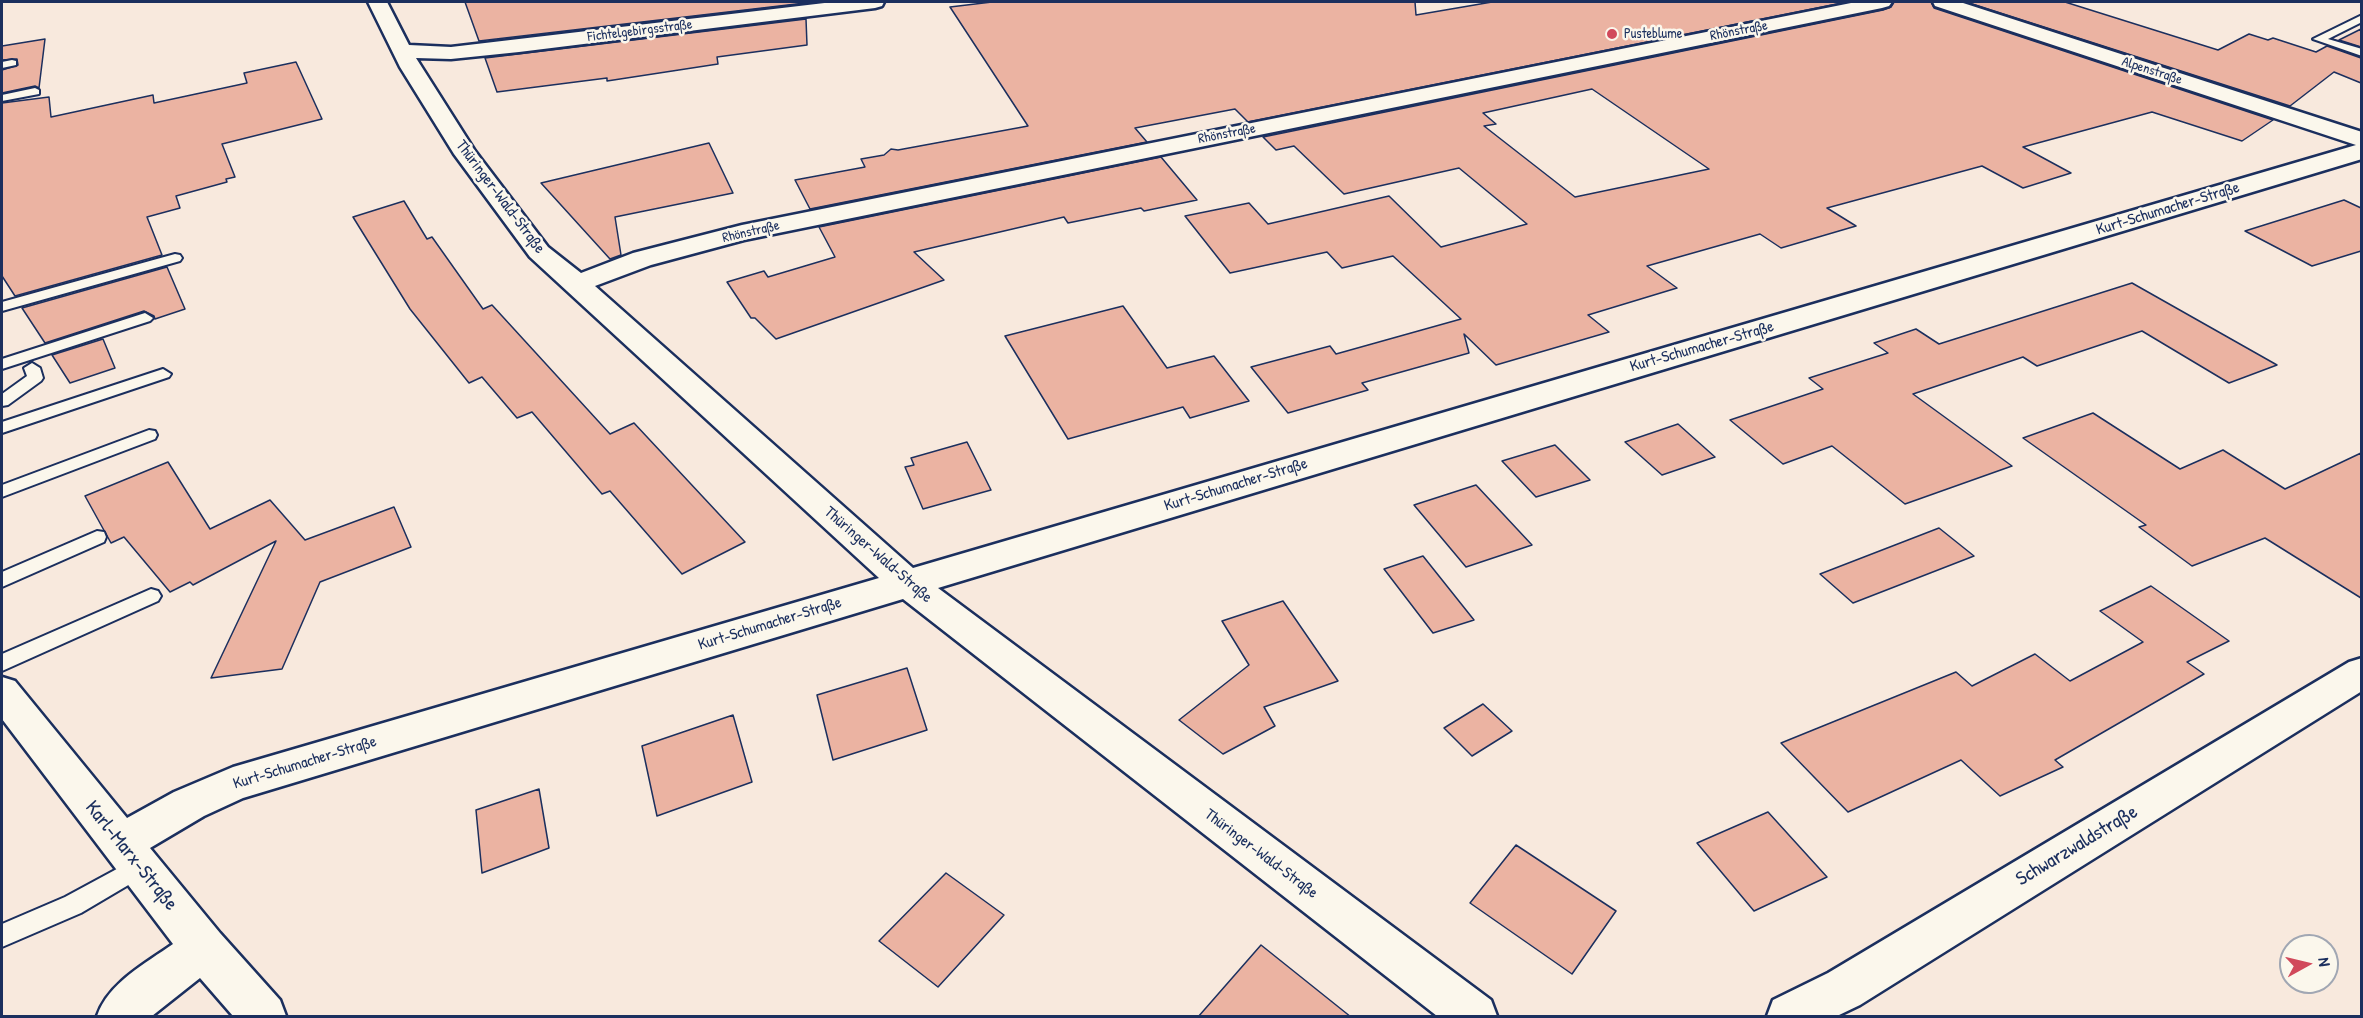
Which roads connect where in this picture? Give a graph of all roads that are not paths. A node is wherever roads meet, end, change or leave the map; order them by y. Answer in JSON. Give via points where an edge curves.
{"nodes":[{"id":1,"x":378,"y":2,"type":"edge"},
{"id":2,"x":875,"y":2,"type":"edge"},
{"id":3,"x":1882,"y":2,"type":"edge"},
{"id":4,"x":1942,"y":2,"type":"edge"},
{"id":5,"x":2361,"y":18,"type":"edge"},
{"id":6,"x":404,"y":51,"type":"junction"},
{"id":7,"x":2361,"y":52,"type":"edge"},
{"id":8,"x":35,"y":92,"type":"dead end"},
{"id":9,"x":2,"y":99,"type":"edge"},
{"id":10,"x":2361,"y":140,"type":"edge"},
{"id":11,"x":2361,"y":151,"type":"edge"},
{"id":12,"x":175,"y":258,"type":"dead end"},
{"id":13,"x":577,"y":284,"type":"junction"},
{"id":14,"x":2,"y":308,"type":"edge"},
{"id":15,"x":145,"y":318,"type":"dead end"},
{"id":16,"x":2,"y":364,"type":"edge"},
{"id":17,"x":32,"y":368,"type":"dead end"},
{"id":18,"x":163,"y":374,"type":"dead end"},
{"id":19,"x":2,"y":401,"type":"edge"},
{"id":20,"x":2,"y":428,"type":"edge"},
{"id":21,"x":149,"y":435,"type":"dead end"},
{"id":22,"x":2,"y":491,"type":"edge"},
{"id":23,"x":97,"y":537,"type":"dead end"},
{"id":24,"x":2,"y":580,"type":"edge"},
{"id":25,"x":907,"y":583,"type":"junction"},
{"id":26,"x":151,"y":596,"type":"dead end"},
{"id":27,"x":2,"y":663,"type":"edge"},
{"id":28,"x":2361,"y":672,"type":"edge"},
{"id":29,"x":2,"y":692,"type":"edge"},
{"id":30,"x":130,"y":855,"type":"junction"},
{"id":31,"x":2,"y":936,"type":"edge"},
{"id":32,"x":204,"y":948,"type":"junction"},
{"id":33,"x":120,"y":1017,"type":"edge"},
{"id":34,"x":263,"y":1017,"type":"edge"},
{"id":35,"x":1474,"y":1017,"type":"edge"},
{"id":36,"x":1790,"y":1017,"type":"edge"}],
"edges":[{"from":1,"to":6,"type":"street","name":"Thüringer-Wald-Straße"},
{"from":2,"to":6,"type":"street","name":"Fichtelgebirgsstraße","via":[[519,46],[451,53]]},
{"from":3,"to":13,"type":"street","name":"Rhönstraße","via":[[741,233],[642,260]]},
{"from":4,"to":10,"type":"street","name":"Alpenstraße"},
{"from":5,"to":7,"type":"lane","via":[[2318,39]]},
{"from":6,"to":13,"type":"street","name":"Thüringer-Wald-Straße","via":[[466,154],[525,234],[539,252]]},
{"from":8,"to":9,"type":"lane"},
{"from":11,"to":25,"type":"street","name":"Kurt-Schumacher-Straße"},
{"from":12,"to":14,"type":"lane"},
{"from":13,"to":25,"type":"street","name":"Thüringer-Wald-Straße"},
{"from":15,"to":16,"type":"lane"},
{"from":17,"to":19,"type":"lane","via":[[35,378]]},
{"from":18,"to":20,"type":"lane"},
{"from":21,"to":22,"type":"lane"},
{"from":23,"to":24,"type":"lane"},
{"from":25,"to":30,"type":"street","name":"Kurt-Schumacher-Straße","via":[[233,784],[189,804]]},
{"from":25,"to":35,"type":"street","name":"Thüringer-Wald-Straße"},
{"from":26,"to":27,"type":"lane"},
{"from":28,"to":36,"type":"street","name":"Schwarzwaldstraße","via":[[1844,989]]},
{"from":29,"to":30,"type":"street","name":"Karl-Marx-Straße"},
{"from":30,"to":31,"type":"lane","via":[[73,905]]},
{"from":30,"to":32,"type":"street","name":"Karl-Marx-Straße"},
{"from":32,"to":33,"type":"street","via":[[145,991]]},
{"from":32,"to":34,"type":"street","name":"Karl-Marx-Straße"}]}
